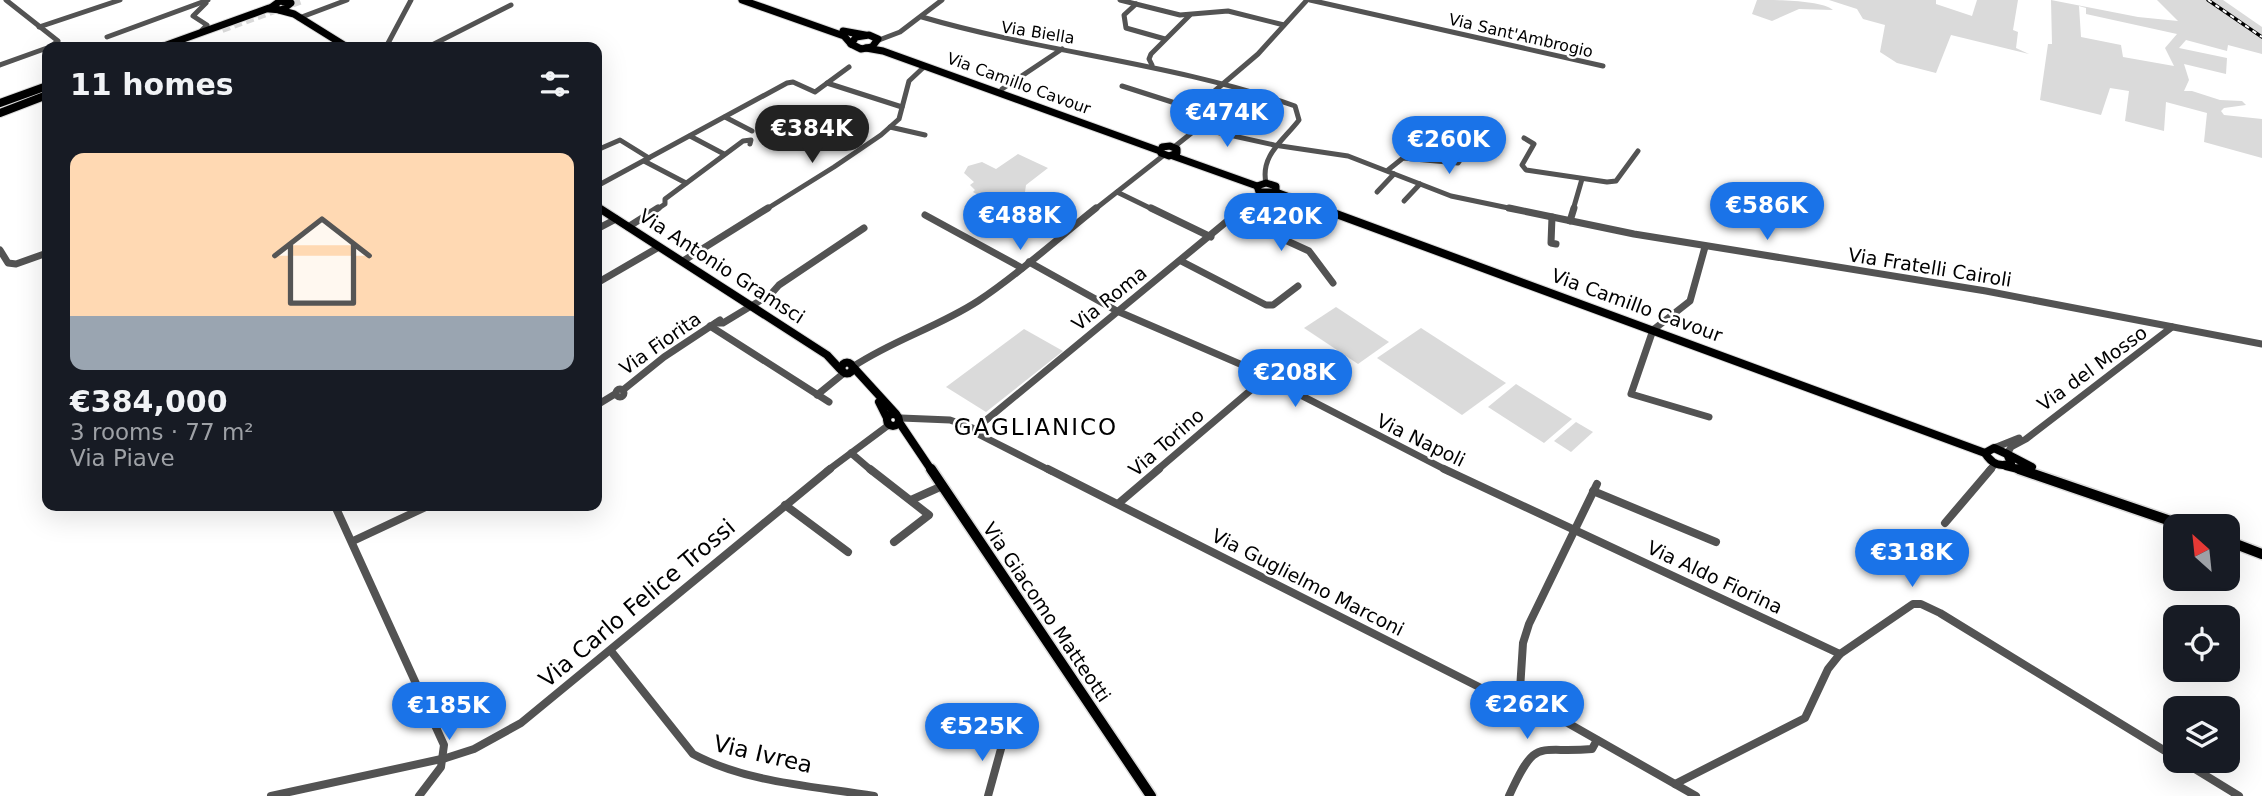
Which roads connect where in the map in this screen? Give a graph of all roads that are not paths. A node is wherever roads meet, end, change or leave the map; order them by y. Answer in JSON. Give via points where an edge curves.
{"nodes":[{"id":1,"x":6,"y":0,"type":"edge"},
{"id":2,"x":120,"y":0,"type":"edge"},
{"id":3,"x":208,"y":0,"type":"edge"},
{"id":4,"x":300,"y":0,"type":"edge"},
{"id":5,"x":347,"y":0,"type":"edge"},
{"id":6,"x":411,"y":0,"type":"edge"},
{"id":7,"x":742,"y":0,"type":"edge"},
{"id":8,"x":754,"y":0,"type":"edge"},
{"id":9,"x":942,"y":0,"type":"edge"},
{"id":10,"x":1120,"y":0,"type":"edge"},
{"id":11,"x":1309,"y":0,"type":"edge"},
{"id":12,"x":289,"y":2,"type":"edge"},
{"id":13,"x":1136,"y":4,"type":"junction"},
{"id":14,"x":511,"y":5,"type":"dead end"},
{"id":15,"x":273,"y":6,"type":"edge"},
{"id":16,"x":1190,"y":15,"type":"junction"},
{"id":17,"x":297,"y":16,"type":"junction"},
{"id":18,"x":922,"y":17,"type":"junction"},
{"id":19,"x":1284,"y":25,"type":"junction"},
{"id":20,"x":39,"y":27,"type":"junction"},
{"id":21,"x":107,"y":37,"type":"dead end"},
{"id":22,"x":1165,"y":38,"type":"junction"},
{"id":23,"x":57,"y":42,"type":"edge"},
{"id":24,"x":166,"y":42,"type":"edge"},
{"id":25,"x":175,"y":42,"type":"edge"},
{"id":26,"x":182,"y":42,"type":"edge"},
{"id":27,"x":339,"y":42,"type":"edge"},
{"id":28,"x":389,"y":42,"type":"edge"},
{"id":29,"x":438,"y":42,"type":"edge"},
{"id":30,"x":876,"y":42,"type":"junction"},
{"id":31,"x":851,"y":44,"type":"junction"},
{"id":32,"x":1063,"y":49,"type":"junction"},
{"id":33,"x":42,"y":50,"type":"edge"},
{"id":34,"x":0,"y":65,"type":"edge"},
{"id":35,"x":1152,"y":65,"type":"junction"},
{"id":36,"x":925,"y":66,"type":"junction"},
{"id":37,"x":1603,"y":66,"type":"dead end"},
{"id":38,"x":849,"y":67,"type":"dead end"},
{"id":39,"x":827,"y":83,"type":"junction"},
{"id":40,"x":1223,"y":83,"type":"junction"},
{"id":41,"x":1122,"y":86,"type":"dead end"},
{"id":42,"x":1002,"y":89,"type":"junction"},
{"id":43,"x":42,"y":93,"type":"edge"},
{"id":44,"x":42,"y":93,"type":"edge"},
{"id":45,"x":902,"y":107,"type":"junction"},
{"id":46,"x":0,"y":108,"type":"edge"},
{"id":47,"x":1197,"y":110,"type":"junction"},
{"id":48,"x":725,"y":117,"type":"junction"},
{"id":49,"x":890,"y":127,"type":"junction"},
{"id":50,"x":1193,"y":127,"type":"junction"},
{"id":51,"x":752,"y":131,"type":"dead end"},
{"id":52,"x":925,"y":135,"type":"dead end"},
{"id":53,"x":690,"y":136,"type":"junction"},
{"id":54,"x":1477,"y":136,"type":"dead end"},
{"id":55,"x":1524,"y":138,"type":"dead end"},
{"id":56,"x":750,"y":144,"type":"dead end"},
{"id":57,"x":1274,"y":145,"type":"junction"},
{"id":58,"x":602,"y":148,"type":"edge"},
{"id":59,"x":1163,"y":151,"type":"junction"},
{"id":60,"x":1175,"y":151,"type":"junction"},
{"id":61,"x":1638,"y":151,"type":"dead end"},
{"id":62,"x":724,"y":154,"type":"junction"},
{"id":63,"x":647,"y":159,"type":"junction"},
{"id":64,"x":1391,"y":172,"type":"junction"},
{"id":65,"x":1582,"y":179,"type":"junction"},
{"id":66,"x":602,"y":183,"type":"edge"},
{"id":67,"x":686,"y":183,"type":"junction"},
{"id":68,"x":1420,"y":184,"type":"junction"},
{"id":69,"x":1262,"y":186,"type":"junction"},
{"id":70,"x":1117,"y":192,"type":"junction"},
{"id":71,"x":1377,"y":192,"type":"dead end"},
{"id":72,"x":1404,"y":201,"type":"dead end"},
{"id":73,"x":602,"y":210,"type":"edge"},
{"id":74,"x":925,"y":215,"type":"dead end"},
{"id":75,"x":1236,"y":217,"type":"junction"},
{"id":76,"x":1552,"y":217,"type":"junction"},
{"id":77,"x":616,"y":219,"type":"junction"},
{"id":78,"x":1570,"y":221,"type":"junction"},
{"id":79,"x":602,"y":226,"type":"edge"},
{"id":80,"x":628,"y":227,"type":"junction"},
{"id":81,"x":864,"y":228,"type":"dead end"},
{"id":82,"x":1211,"y":237,"type":"junction"},
{"id":83,"x":1556,"y":244,"type":"dead end"},
{"id":84,"x":659,"y":247,"type":"junction"},
{"id":85,"x":1705,"y":247,"type":"junction"},
{"id":86,"x":0,"y":250,"type":"edge"},
{"id":87,"x":42,"y":255,"type":"edge"},
{"id":88,"x":682,"y":261,"type":"junction"},
{"id":89,"x":1181,"y":261,"type":"junction"},
{"id":90,"x":1029,"y":262,"type":"junction"},
{"id":91,"x":1022,"y":268,"type":"junction"},
{"id":92,"x":602,"y":280,"type":"edge"},
{"id":93,"x":1333,"y":283,"type":"dead end"},
{"id":94,"x":1298,"y":286,"type":"dead end"},
{"id":95,"x":750,"y":305,"type":"junction"},
{"id":96,"x":1117,"y":311,"type":"junction"},
{"id":97,"x":713,"y":324,"type":"junction"},
{"id":98,"x":2172,"y":327,"type":"junction"},
{"id":99,"x":1653,"y":330,"type":"junction"},
{"id":100,"x":2262,"y":344,"type":"edge"},
{"id":101,"x":848,"y":368,"type":"junction"},
{"id":102,"x":1265,"y":378,"type":"junction"},
{"id":103,"x":817,"y":395,"type":"junction"},
{"id":104,"x":602,"y":402,"type":"edge"},
{"id":105,"x":829,"y":402,"type":"dead end"},
{"id":106,"x":1709,"y":417,"type":"dead end"},
{"id":107,"x":894,"y":420,"type":"junction"},
{"id":108,"x":978,"y":430,"type":"junction"},
{"id":109,"x":2029,"y":434,"type":"junction"},
{"id":110,"x":1989,"y":451,"type":"junction"},
{"id":111,"x":851,"y":453,"type":"junction"},
{"id":112,"x":2007,"y":458,"type":"junction"},
{"id":113,"x":1995,"y":464,"type":"junction"},
{"id":114,"x":940,"y":487,"type":"junction"},
{"id":115,"x":911,"y":500,"type":"junction"},
{"id":116,"x":1119,"y":503,"type":"junction"},
{"id":117,"x":785,"y":505,"type":"junction"},
{"id":118,"x":338,"y":511,"type":"edge"},
{"id":119,"x":417,"y":511,"type":"edge"},
{"id":120,"x":2163,"y":518,"type":"edge"},
{"id":121,"x":1945,"y":523,"type":"dead end"},
{"id":122,"x":1576,"y":529,"type":"junction"},
{"id":123,"x":353,"y":541,"type":"junction"},
{"id":124,"x":894,"y":542,"type":"dead end"},
{"id":125,"x":1716,"y":542,"type":"dead end"},
{"id":126,"x":2240,"y":546,"type":"edge"},
{"id":127,"x":848,"y":552,"type":"dead end"},
{"id":128,"x":2262,"y":554,"type":"edge"},
{"id":129,"x":611,"y":651,"type":"junction"},
{"id":130,"x":1840,"y":654,"type":"junction"},
{"id":131,"x":1520,"y":705,"type":"junction"},
{"id":132,"x":1004,"y":738,"type":"dead end"},
{"id":133,"x":1597,"y":740,"type":"junction"},
{"id":134,"x":2163,"y":750,"type":"edge"},
{"id":135,"x":446,"y":758,"type":"junction"},
{"id":136,"x":2202,"y":773,"type":"edge"},
{"id":137,"x":1675,"y":783,"type":"junction"},
{"id":138,"x":271,"y":796,"type":"edge"},
{"id":139,"x":419,"y":796,"type":"edge"},
{"id":140,"x":874,"y":796,"type":"edge"},
{"id":141,"x":988,"y":796,"type":"edge"},
{"id":142,"x":1151,"y":796,"type":"edge"},
{"id":143,"x":1510,"y":796,"type":"edge"},
{"id":144,"x":1696,"y":796,"type":"edge"},
{"id":145,"x":2239,"y":796,"type":"edge"}],
"edges":[{"from":1,"to":20,"type":"street"},
{"from":2,"to":20,"type":"street"},
{"from":3,"to":21,"type":"street"},
{"from":3,"to":24,"type":"street","via":[[192,16],[207,27]]},
{"from":4,"to":12,"type":"main road"},
{"from":5,"to":17,"type":"street"},
{"from":6,"to":28,"type":"street"},
{"from":7,"to":31,"type":"main road","name":"Via Camillo Cavour","via":[[844,36]]},
{"from":8,"to":30,"type":"main road"},
{"from":9,"to":18,"type":"street"},
{"from":10,"to":13,"type":"street"},
{"from":11,"to":19,"type":"street"},
{"from":11,"to":37,"type":"street","name":"Via Sant'Ambrogio"},
{"from":12,"to":15,"type":"main road"},
{"from":12,"to":17,"type":"main road"},
{"from":13,"to":16,"type":"street"},
{"from":13,"to":22,"type":"street","via":[[1124,15],[1126,28]]},
{"from":14,"to":29,"type":"street"},
{"from":15,"to":17,"type":"main road"},
{"from":15,"to":25,"type":"main road"},
{"from":15,"to":26,"type":"main road"},
{"from":16,"to":19,"type":"street","via":[[1228,11]]},
{"from":16,"to":22,"type":"street"},
{"from":17,"to":27,"type":"main road"},
{"from":18,"to":30,"type":"street"},
{"from":18,"to":32,"type":"street","name":"Via Biella","via":[[1016,43]]},
{"from":19,"to":40,"type":"street","via":[[1252,61]]},
{"from":20,"to":23,"type":"street"},
{"from":22,"to":35,"type":"street","via":[[1149,59]]},
{"from":30,"to":31,"type":"main road","name":"Via Camillo Cavour","via":[[866,48]]},
{"from":30,"to":31,"type":"main road","via":[[853,39]]},
{"from":30,"to":36,"type":"main road","name":"Via Camillo Cavour"},
{"from":30,"to":42,"type":"main road","name":"Via Camillo Cavour"},
{"from":32,"to":35,"type":"street","name":"Via Biella"},
{"from":32,"to":42,"type":"street"},
{"from":33,"to":34,"type":"street"},
{"from":35,"to":40,"type":"street","name":"Via Biella"},
{"from":36,"to":45,"type":"street","via":[[909,80]]},
{"from":36,"to":59,"type":"main road","name":"Via Camillo Cavour"},
{"from":38,"to":39,"type":"street"},
{"from":39,"to":45,"type":"street"},
{"from":39,"to":48,"type":"street","via":[[813,92],[790,82]]},
{"from":40,"to":47,"type":"street"},
{"from":40,"to":57,"type":"street","name":"Via Biella","via":[[1298,109],[1296,125]]},
{"from":41,"to":47,"type":"street"},
{"from":42,"to":59,"type":"main road","name":"Via Camillo Cavour"},
{"from":43,"to":46,"type":"highway"},
{"from":44,"to":46,"type":"street"},
{"from":45,"to":49,"type":"street","via":[[899,119]]},
{"from":47,"to":50,"type":"street"},
{"from":48,"to":51,"type":"street"},
{"from":48,"to":53,"type":"street"},
{"from":49,"to":52,"type":"street"},
{"from":49,"to":88,"type":"street"},
{"from":50,"to":57,"type":"street","name":"Via Fratelli Cairoli"},
{"from":50,"to":60,"type":"street"},
{"from":53,"to":62,"type":"street"},
{"from":53,"to":63,"type":"street"},
{"from":54,"to":64,"type":"street","via":[[1458,163],[1403,158]]},
{"from":55,"to":65,"type":"street","via":[[1534,148],[1522,168]]},
{"from":56,"to":62,"type":"street","via":[[751,140],[746,140]]},
{"from":57,"to":64,"type":"street","name":"Via Fratelli Cairoli","via":[[1338,154]]},
{"from":57,"to":69,"type":"street"},
{"from":58,"to":63,"type":"street","via":[[620,140]]},
{"from":59,"to":60,"type":"main road","name":"Via Camillo Cavour"},
{"from":59,"to":70,"type":"street"},
{"from":60,"to":69,"type":"main road","name":"Via Camillo Cavour"},
{"from":61,"to":65,"type":"street","via":[[1612,183]]},
{"from":62,"to":67,"type":"street"},
{"from":63,"to":66,"type":"street"},
{"from":63,"to":67,"type":"street"},
{"from":64,"to":68,"type":"street","name":"Via Fratelli Cairoli"},
{"from":64,"to":71,"type":"street"},
{"from":65,"to":78,"type":"street"},
{"from":67,"to":80,"type":"street","via":[[665,199],[665,204]]},
{"from":68,"to":72,"type":"street"},
{"from":68,"to":76,"type":"street","name":"Via Fratelli Cairoli","via":[[1451,196]]},
{"from":69,"to":75,"type":"street","name":"Via Roma"},
{"from":69,"to":99,"type":"main road","name":"Via Camillo Cavour","via":[[1276,186],[1276,192]]},
{"from":70,"to":82,"type":"street"},
{"from":70,"to":90,"type":"street"},
{"from":73,"to":77,"type":"main road","name":"Via Antonio Gramsci"},
{"from":74,"to":91,"type":"street"},
{"from":75,"to":82,"type":"street","name":"Via Roma"},
{"from":75,"to":93,"type":"street","via":[[1309,251]]},
{"from":76,"to":78,"type":"street","name":"Via Fratelli Cairoli"},
{"from":76,"to":83,"type":"street","via":[[1550,243]]},
{"from":77,"to":79,"type":"street"},
{"from":77,"to":80,"type":"main road","name":"Via Antonio Gramsci"},
{"from":78,"to":85,"type":"street","name":"Via Fratelli Cairoli"},
{"from":80,"to":84,"type":"main road","name":"Via Antonio Gramsci"},
{"from":81,"to":95,"type":"street","name":"Via Fiorita"},
{"from":82,"to":89,"type":"street","name":"Via Roma"},
{"from":84,"to":88,"type":"main road","name":"Via Antonio Gramsci"},
{"from":84,"to":92,"type":"street"},
{"from":85,"to":98,"type":"street","name":"Via Fratelli Cairoli","via":[[1986,291]]},
{"from":85,"to":99,"type":"street","via":[[1690,301]]},
{"from":86,"to":87,"type":"street","via":[[11,264]]},
{"from":88,"to":95,"type":"main road","name":"Via Antonio Gramsci"},
{"from":89,"to":94,"type":"street","via":[[1266,304],[1273,305]]},
{"from":89,"to":96,"type":"street","name":"Via Roma"},
{"from":90,"to":91,"type":"street"},
{"from":90,"to":96,"type":"street","name":"Via Napoli"},
{"from":91,"to":101,"type":"street","via":[[973,305]]},
{"from":95,"to":97,"type":"street","name":"Via Fiorita","via":[[723,323]]},
{"from":95,"to":101,"type":"main road","name":"Via Antonio Gramsci"},
{"from":96,"to":102,"type":"street","name":"Via Napoli"},
{"from":96,"to":108,"type":"street","name":"Via Roma"},
{"from":97,"to":103,"type":"street"},
{"from":97,"to":104,"type":"street","name":"Via Fiorita"},
{"from":98,"to":100,"type":"street","name":"Via Fratelli Cairoli"},
{"from":98,"to":109,"type":"street","name":"Via del Mosso"},
{"from":99,"to":106,"type":"street","via":[[1631,394]]},
{"from":99,"to":110,"type":"main road","name":"Via Camillo Cavour"},
{"from":101,"to":103,"type":"street"},
{"from":101,"to":107,"type":"main road","name":"Via Antonio Gramsci"},
{"from":102,"to":116,"type":"street","name":"Via Torino"},
{"from":102,"to":122,"type":"street","name":"Via Napoli","via":[[1403,450]]},
{"from":103,"to":105,"type":"street"},
{"from":107,"to":108,"type":"street","name":"Via Guglielmo Marconi","via":[[950,420]]},
{"from":107,"to":111,"type":"street","name":"Via Carlo Felice Trossi"},
{"from":107,"to":114,"type":"main road","name":"Via Giacomo Matteotti"},
{"from":108,"to":116,"type":"street","name":"Via Guglielmo Marconi","via":[[980,435]]},
{"from":109,"to":110,"type":"street","name":"Via del Mosso"},
{"from":109,"to":112,"type":"street","name":"Via del Mosso"},
{"from":110,"to":112,"type":"main road","name":"Via Camillo Cavour"},
{"from":110,"to":113,"type":"main road","name":"Via Camillo Cavour"},
{"from":111,"to":115,"type":"street"},
{"from":111,"to":117,"type":"street","name":"Via Carlo Felice Trossi"},
{"from":112,"to":113,"type":"main road","name":"Via Camillo Cavour"},
{"from":112,"to":120,"type":"main road","name":"Via Camillo Cavour"},
{"from":113,"to":121,"type":"street"},
{"from":114,"to":115,"type":"street"},
{"from":114,"to":142,"type":"main road","name":"Via Giacomo Matteotti"},
{"from":115,"to":124,"type":"street","via":[[929,515]]},
{"from":116,"to":131,"type":"street","name":"Via Guglielmo Marconi"},
{"from":117,"to":127,"type":"street"},
{"from":117,"to":129,"type":"street","name":"Via Carlo Felice Trossi"},
{"from":118,"to":123,"type":"street"},
{"from":119,"to":123,"type":"street"},
{"from":122,"to":125,"type":"street","via":[[1595,487]]},
{"from":122,"to":130,"type":"street","name":"Via Aldo Fiorina"},
{"from":122,"to":131,"type":"street","via":[[1529,624],[1523,643]]},
{"from":123,"to":135,"type":"street"},
{"from":126,"to":128,"type":"main road"},
{"from":129,"to":135,"type":"street","name":"Via Carlo Felice Trossi","via":[[501,736]]},
{"from":129,"to":140,"type":"street","name":"Via Ivrea","via":[[701,760],[730,771]]},
{"from":130,"to":134,"type":"street","via":[[1913,604],[1921,604]]},
{"from":130,"to":137,"type":"street","via":[[1805,718]]},
{"from":131,"to":133,"type":"street","name":"Via Guglielmo Marconi","via":[[1566,722]]},
{"from":132,"to":141,"type":"street"},
{"from":133,"to":137,"type":"street","name":"Via Guglielmo Marconi"},
{"from":133,"to":143,"type":"street","via":[[1592,749],[1539,750],[1523,768]]},
{"from":135,"to":138,"type":"street","name":"Via Carlo Felice Trossi"},
{"from":135,"to":139,"type":"street"},
{"from":136,"to":145,"type":"street"},
{"from":137,"to":144,"type":"street","name":"Via Guglielmo Marconi"}]}
